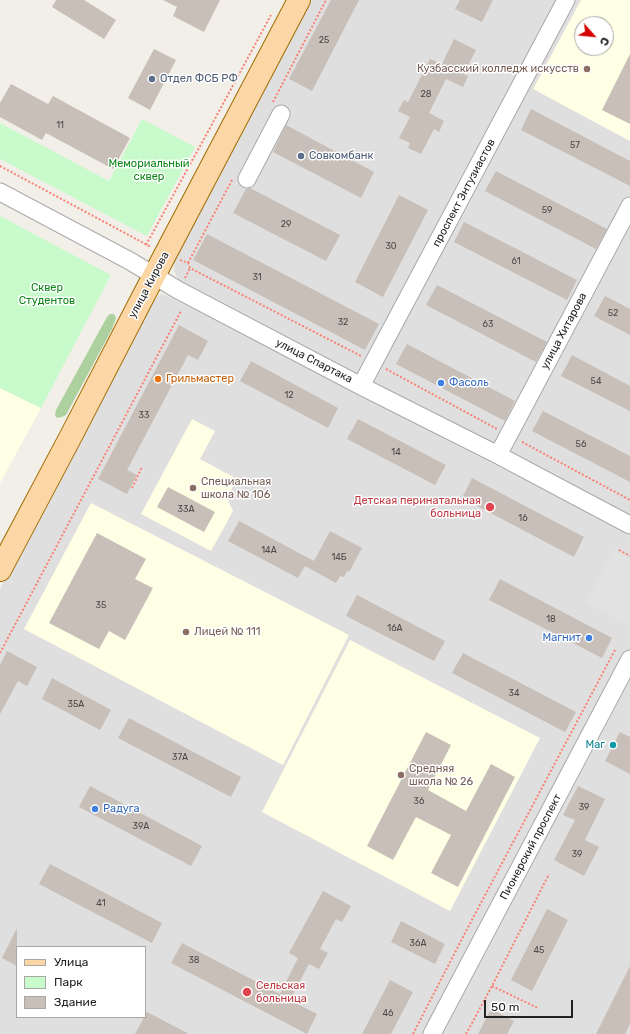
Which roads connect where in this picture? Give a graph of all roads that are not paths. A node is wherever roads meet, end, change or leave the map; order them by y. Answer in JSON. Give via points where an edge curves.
{"nodes":[{"id":1,"x":299,"y":0,"type":"edge"},
{"id":2,"x":566,"y":0,"type":"edge"},
{"id":3,"x":280,"y":114,"type":"dead end"},
{"id":4,"x":247,"y":179,"type":"dead end"},
{"id":5,"x":0,"y":192,"type":"edge"},
{"id":6,"x":630,"y":206,"type":"edge"},
{"id":7,"x":154,"y":275,"type":"junction"},
{"id":8,"x":361,"y":386,"type":"junction"},
{"id":9,"x":498,"y":455,"type":"junction"},
{"id":10,"x":630,"y":525,"type":"edge"},
{"id":11,"x":0,"y":570,"type":"edge"},
{"id":12,"x":630,"y":660,"type":"edge"},
{"id":13,"x":432,"y":1034,"type":"edge"}],
"edges":[{"from":1,"to":7,"type":"main road","name":"улица Кирова"},
{"from":2,"to":8,"type":"street","name":"проспект Энтузиастов"},
{"from":3,"to":4,"type":"street"},
{"from":5,"to":7,"type":"street","name":"улица Спартака"},
{"from":6,"to":9,"type":"street","name":"улица Хитарова"},
{"from":7,"to":8,"type":"street","name":"улица Спартака"},
{"from":7,"to":11,"type":"main road","name":"улица Кирова"},
{"from":8,"to":9,"type":"street","name":"улица Спартака"},
{"from":9,"to":10,"type":"street","name":"улица Спартака"},
{"from":12,"to":13,"type":"street","name":"Пионерский проспект"}]}
